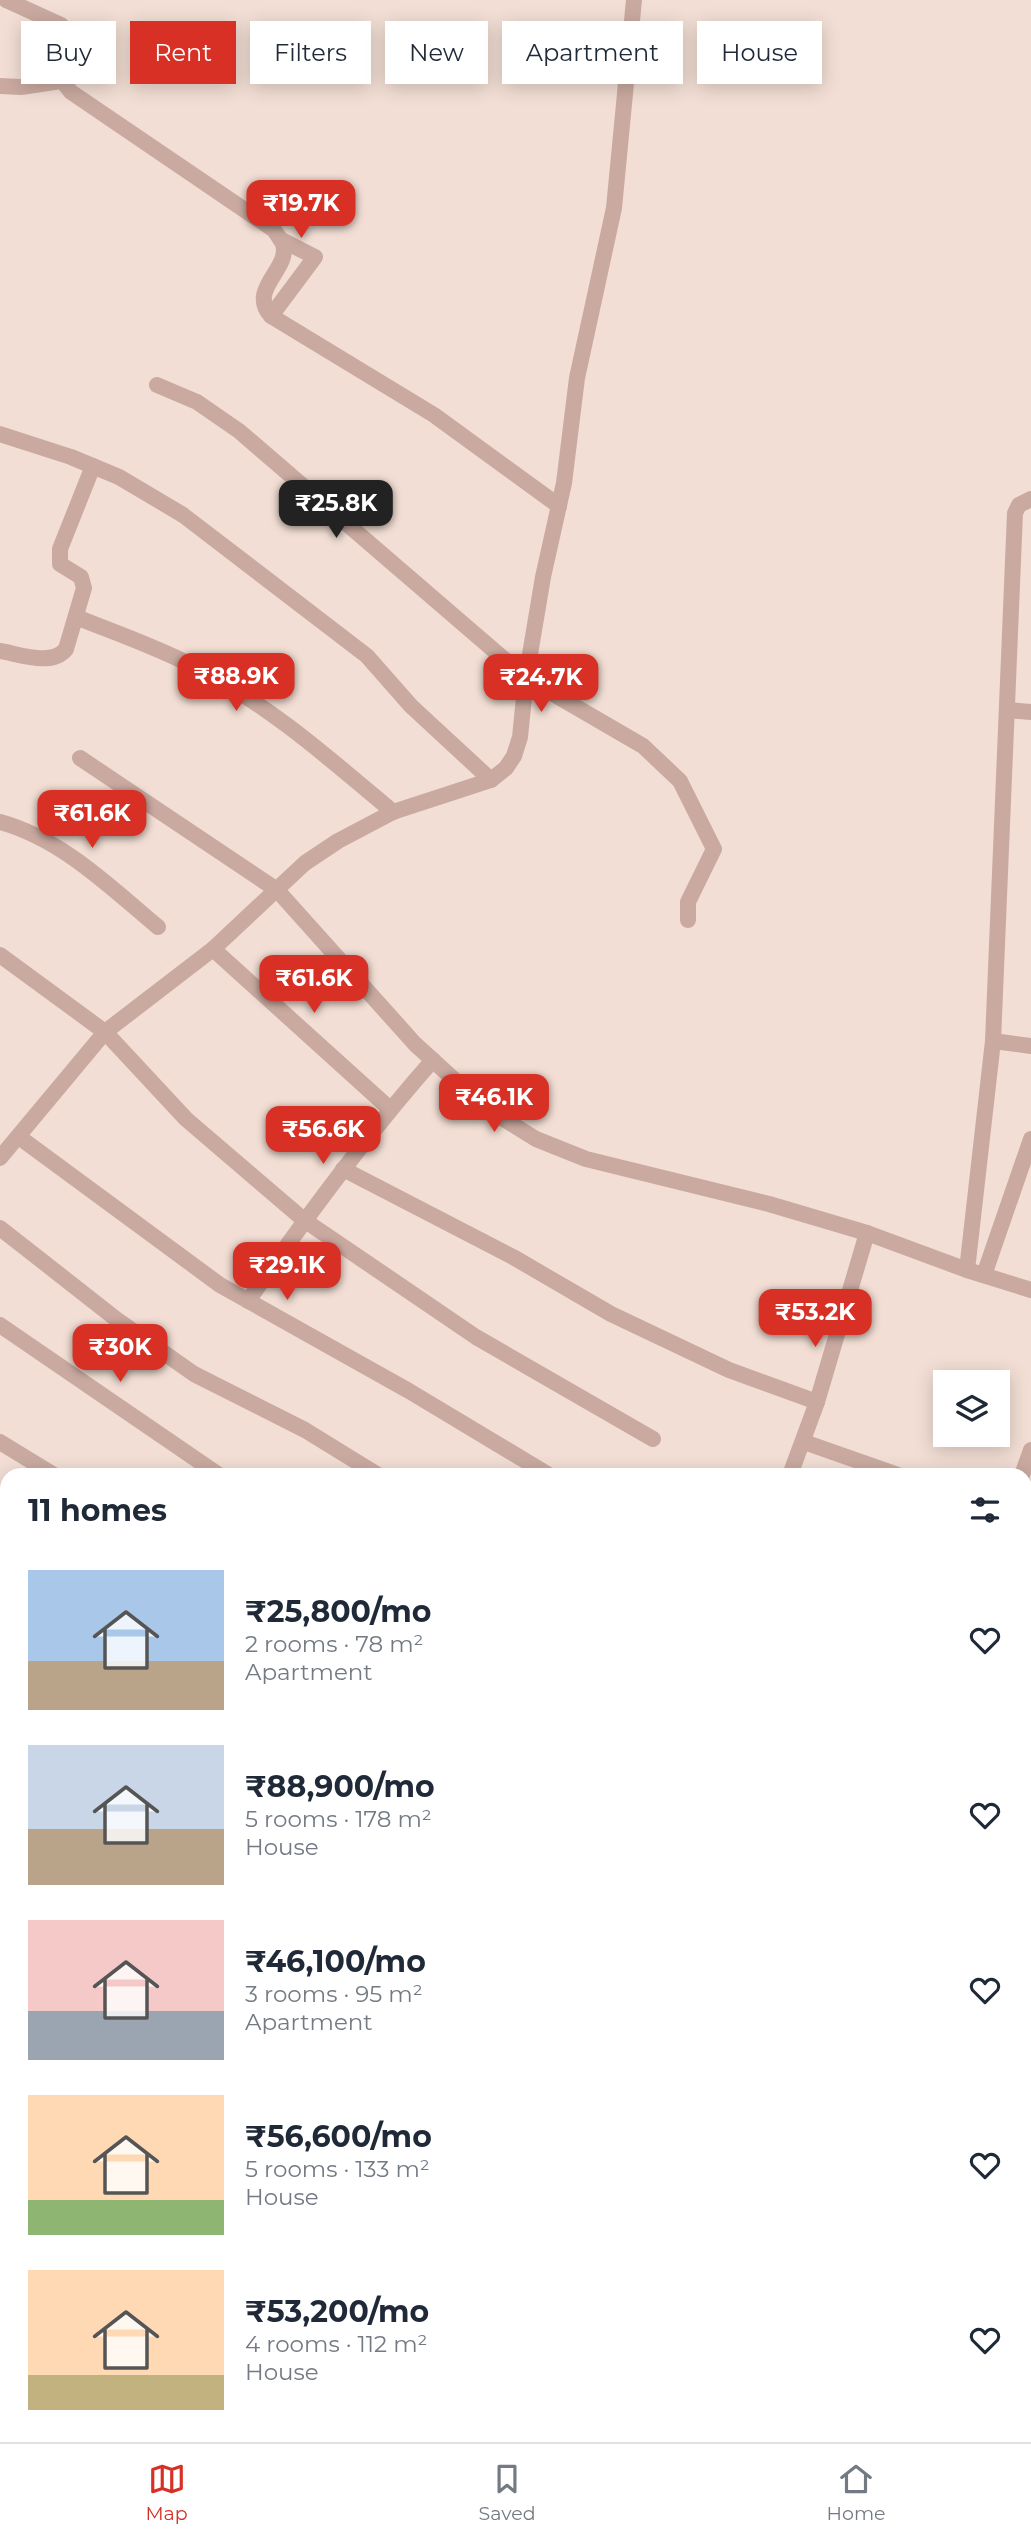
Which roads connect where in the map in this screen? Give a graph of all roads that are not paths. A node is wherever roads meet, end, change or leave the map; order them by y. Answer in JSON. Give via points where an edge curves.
{"nodes":[{"id":1,"x":6,"y":0,"type":"edge"},
{"id":2,"x":634,"y":0,"type":"edge"},
{"id":3,"x":52,"y":21,"type":"edge"},
{"id":4,"x":44,"y":84,"type":"edge"},
{"id":5,"x":64,"y":84,"type":"edge"},
{"id":6,"x":0,"y":86,"type":"edge"},
{"id":7,"x":280,"y":239,"type":"junction"},
{"id":8,"x":271,"y":316,"type":"junction"},
{"id":9,"x":157,"y":385,"type":"dead end"},
{"id":10,"x":0,"y":434,"type":"edge"},
{"id":11,"x":93,"y":466,"type":"junction"},
{"id":12,"x":1031,"y":499,"type":"edge"},
{"id":13,"x":559,"y":506,"type":"junction"},
{"id":14,"x":76,"y":617,"type":"junction"},
{"id":15,"x":0,"y":651,"type":"edge"},
{"id":16,"x":526,"y":678,"type":"junction"},
{"id":17,"x":1008,"y":710,"type":"junction"},
{"id":18,"x":1031,"y":712,"type":"edge"},
{"id":19,"x":80,"y":758,"type":"dead end"},
{"id":20,"x":491,"y":780,"type":"junction"},
{"id":21,"x":393,"y":812,"type":"junction"},
{"id":22,"x":0,"y":822,"type":"edge"},
{"id":23,"x":277,"y":890,"type":"junction"},
{"id":24,"x":688,"y":920,"type":"dead end"},
{"id":25,"x":158,"y":927,"type":"dead end"},
{"id":26,"x":213,"y":949,"type":"junction"},
{"id":27,"x":0,"y":955,"type":"edge"},
{"id":28,"x":105,"y":1032,"type":"junction"},
{"id":29,"x":993,"y":1041,"type":"junction"},
{"id":30,"x":1031,"y":1046,"type":"edge"},
{"id":31,"x":433,"y":1060,"type":"junction"},
{"id":32,"x":390,"y":1109,"type":"junction"},
{"id":33,"x":19,"y":1137,"type":"junction"},
{"id":34,"x":1031,"y":1139,"type":"edge"},
{"id":35,"x":0,"y":1158,"type":"edge"},
{"id":36,"x":344,"y":1169,"type":"junction"},
{"id":37,"x":304,"y":1220,"type":"junction"},
{"id":38,"x":0,"y":1228,"type":"edge"},
{"id":39,"x":867,"y":1233,"type":"junction"},
{"id":40,"x":967,"y":1270,"type":"junction"},
{"id":41,"x":984,"y":1275,"type":"junction"},
{"id":42,"x":1031,"y":1290,"type":"edge"},
{"id":43,"x":248,"y":1301,"type":"junction"},
{"id":44,"x":0,"y":1325,"type":"edge"},
{"id":45,"x":817,"y":1402,"type":"junction"},
{"id":46,"x":653,"y":1439,"type":"dead end"},
{"id":47,"x":0,"y":1441,"type":"edge"},
{"id":48,"x":804,"y":1442,"type":"junction"},
{"id":49,"x":1031,"y":1450,"type":"edge"},
{"id":50,"x":43,"y":1468,"type":"edge"},
{"id":51,"x":209,"y":1468,"type":"edge"},
{"id":52,"x":367,"y":1468,"type":"edge"},
{"id":53,"x":537,"y":1468,"type":"edge"},
{"id":54,"x":793,"y":1468,"type":"edge"},
{"id":55,"x":878,"y":1468,"type":"edge"},
{"id":56,"x":1025,"y":1468,"type":"edge"}],
"edges":[{"from":1,"to":3,"type":"street"},
{"from":2,"to":13,"type":"street","via":[[614,208],[577,378]]},
{"from":4,"to":6,"type":"street"},
{"from":5,"to":7,"type":"street","via":[[274,230]]},
{"from":7,"to":8,"type":"street","via":[[284,251],[264,298]]},
{"from":7,"to":8,"type":"street","via":[[315,257]]},
{"from":8,"to":13,"type":"street","via":[[434,415]]},
{"from":9,"to":16,"type":"street","via":[[197,402],[239,431]]},
{"from":10,"to":11,"type":"street"},
{"from":11,"to":14,"type":"street","via":[[59,557],[60,564],[78,573],[85,588]]},
{"from":11,"to":20,"type":"street","via":[[183,515],[366,656],[411,706]]},
{"from":12,"to":17,"type":"street","via":[[1015,513]]},
{"from":13,"to":16,"type":"street"},
{"from":14,"to":15,"type":"street","via":[[66,649],[56,657]]},
{"from":14,"to":21,"type":"street","via":[[196,667],[259,705]]},
{"from":16,"to":20,"type":"street","via":[[514,756]]},
{"from":16,"to":24,"type":"street","via":[[643,746],[680,781],[714,849],[688,902]]},
{"from":17,"to":18,"type":"street"},
{"from":17,"to":29,"type":"street"},
{"from":19,"to":23,"type":"street"},
{"from":20,"to":21,"type":"street"},
{"from":21,"to":23,"type":"street","via":[[338,841]]},
{"from":22,"to":25,"type":"street","via":[[59,848]]},
{"from":23,"to":26,"type":"street"},
{"from":23,"to":31,"type":"street"},
{"from":26,"to":28,"type":"street"},
{"from":26,"to":32,"type":"street"},
{"from":27,"to":28,"type":"street"},
{"from":28,"to":33,"type":"street"},
{"from":28,"to":37,"type":"street","via":[[186,1119]]},
{"from":29,"to":30,"type":"street"},
{"from":29,"to":40,"type":"street"},
{"from":31,"to":32,"type":"street"},
{"from":31,"to":39,"type":"street","via":[[483,1106],[536,1139],[586,1159]]},
{"from":32,"to":36,"type":"street"},
{"from":33,"to":35,"type":"street"},
{"from":33,"to":43,"type":"street"},
{"from":34,"to":41,"type":"street"},
{"from":36,"to":37,"type":"street"},
{"from":36,"to":45,"type":"street","via":[[513,1256],[611,1314],[729,1370]]},
{"from":37,"to":43,"type":"street"},
{"from":37,"to":46,"type":"street","via":[[476,1336]]},
{"from":38,"to":52,"type":"street","via":[[194,1374],[305,1430]]},
{"from":39,"to":40,"type":"street"},
{"from":39,"to":45,"type":"street"},
{"from":40,"to":41,"type":"street"},
{"from":41,"to":42,"type":"street"},
{"from":43,"to":53,"type":"street"},
{"from":44,"to":51,"type":"street"},
{"from":45,"to":48,"type":"street"},
{"from":47,"to":50,"type":"street"},
{"from":48,"to":54,"type":"street"},
{"from":48,"to":55,"type":"street"},
{"from":49,"to":56,"type":"street"}]}
